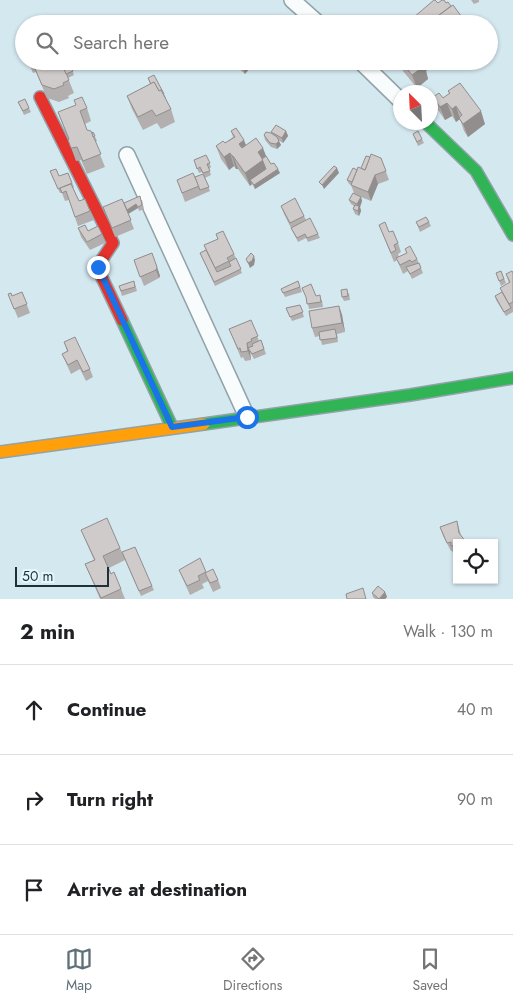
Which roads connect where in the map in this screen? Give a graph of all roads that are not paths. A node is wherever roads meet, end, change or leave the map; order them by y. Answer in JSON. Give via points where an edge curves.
{"nodes":[{"id":1,"x":292,"y":0,"type":"edge"},
{"id":2,"x":309,"y":15,"type":"edge"},
{"id":3,"x":369,"y":70,"type":"edge"},
{"id":4,"x":393,"y":93,"type":"edge"},
{"id":5,"x":40,"y":98,"type":"dead end"},
{"id":6,"x":432,"y":130,"type":"edge"},
{"id":7,"x":126,"y":155,"type":"dead end"},
{"id":8,"x":513,"y":235,"type":"edge"},
{"id":9,"x":513,"y":378,"type":"edge"},
{"id":10,"x":247,"y":417,"type":"junction"},
{"id":11,"x":172,"y":427,"type":"junction"},
{"id":12,"x":0,"y":452,"type":"edge"}],
"edges":[{"from":1,"to":2,"type":"street"},
{"from":3,"to":4,"type":"street"},
{"from":5,"to":11,"type":"street","via":[[113,243],[98,267]]},
{"from":6,"to":8,"type":"street","via":[[476,171]]},
{"from":7,"to":10,"type":"street"},
{"from":9,"to":10,"type":"street"},
{"from":10,"to":11,"type":"street"},
{"from":11,"to":12,"type":"street"}]}
